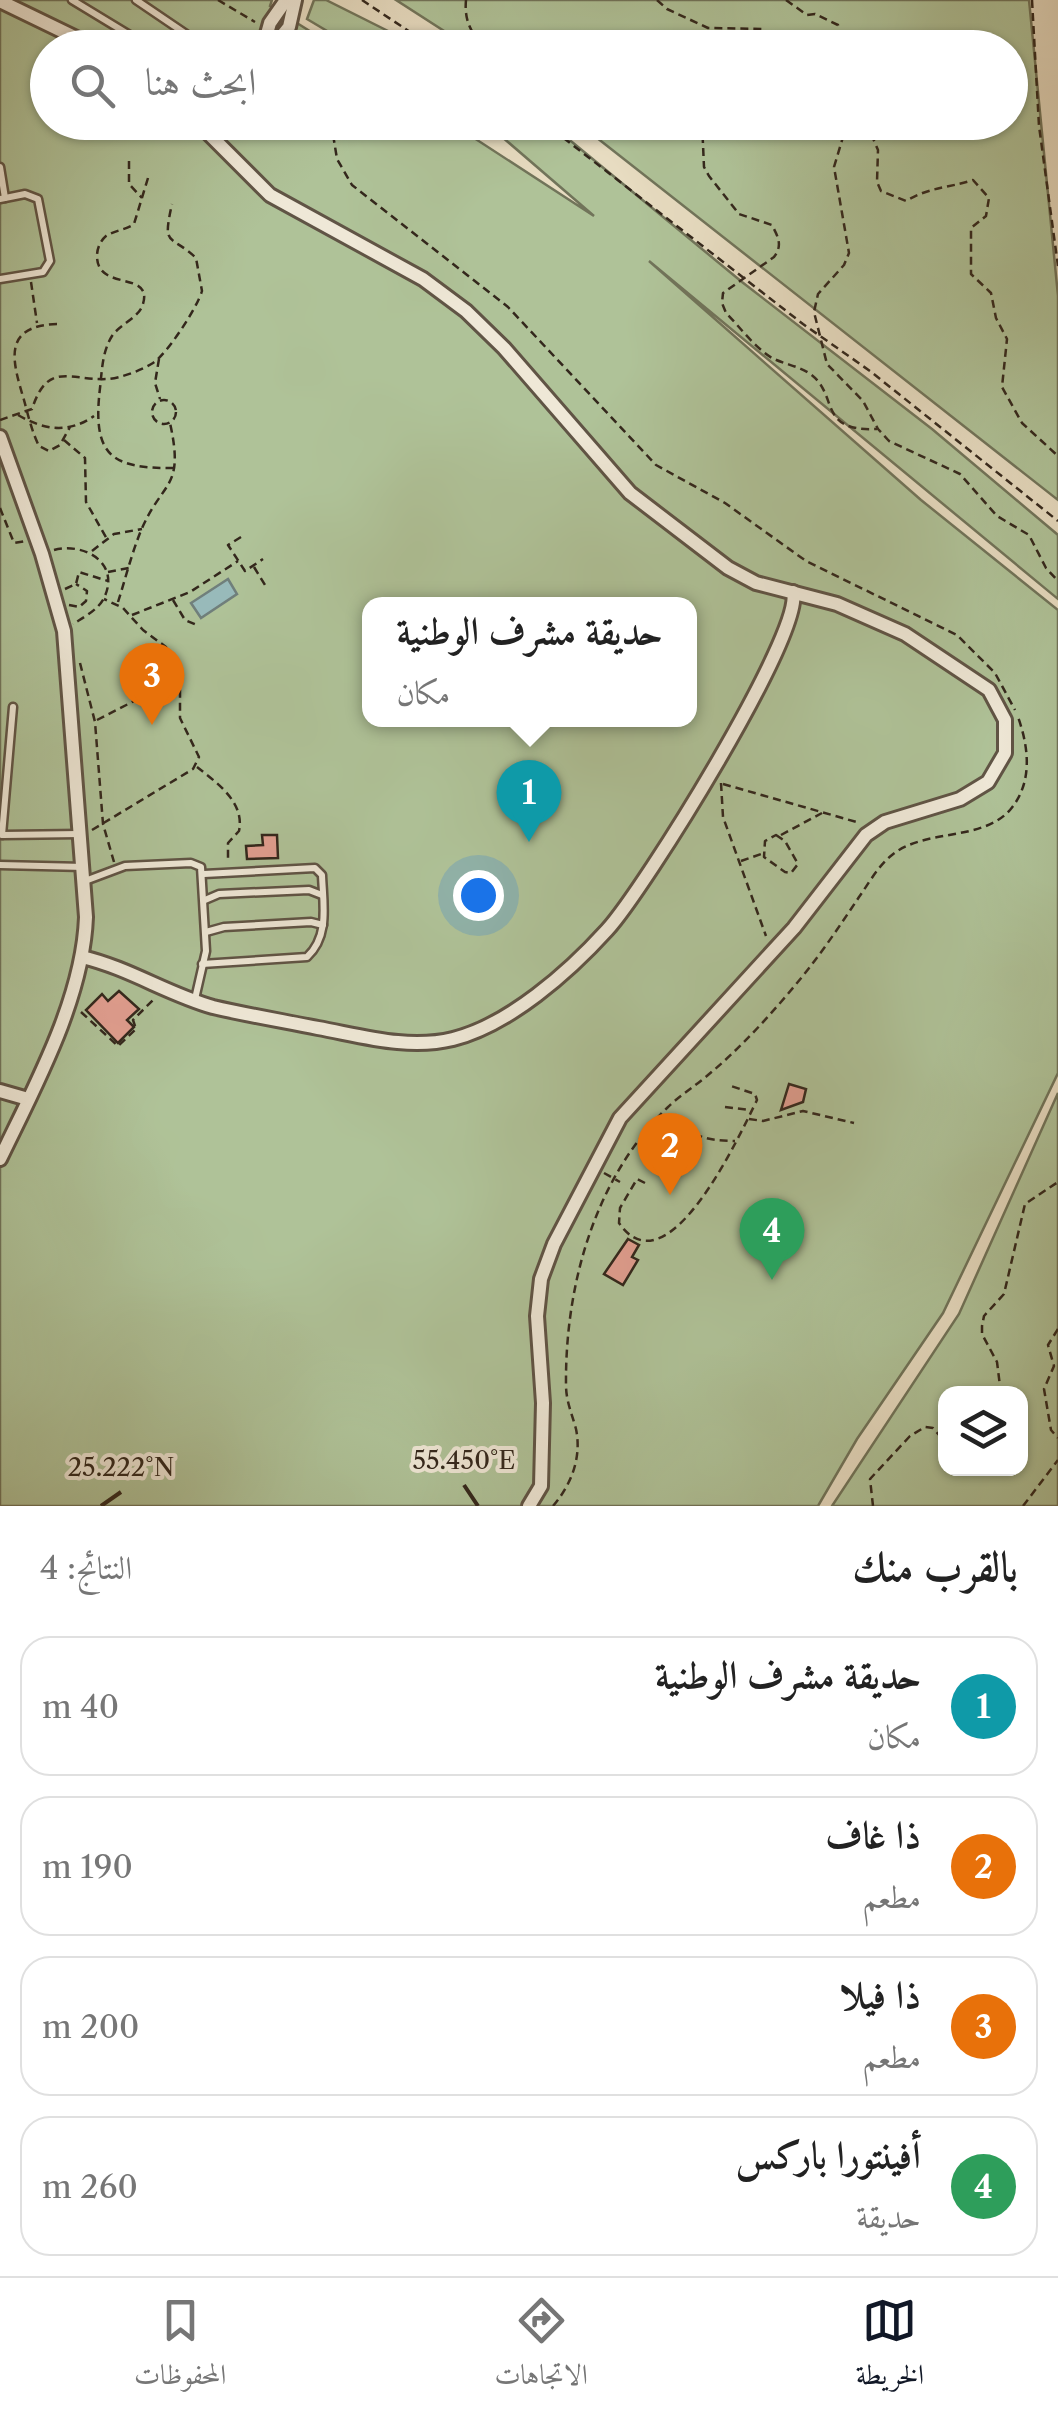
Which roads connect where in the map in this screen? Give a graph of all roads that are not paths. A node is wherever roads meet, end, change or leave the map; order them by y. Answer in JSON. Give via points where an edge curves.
{"nodes":[{"id":1,"x":72,"y":0,"type":"edge"},
{"id":2,"x":136,"y":0,"type":"edge"},
{"id":3,"x":286,"y":0,"type":"edge"},
{"id":4,"x":295,"y":0,"type":"edge"},
{"id":5,"x":9,"y":3,"type":"edge"},
{"id":6,"x":62,"y":30,"type":"edge"},
{"id":7,"x":121,"y":30,"type":"edge"},
{"id":8,"x":180,"y":30,"type":"edge"},
{"id":9,"x":268,"y":30,"type":"edge"},
{"id":10,"x":287,"y":30,"type":"edge"},
{"id":11,"x":223,"y":140,"type":"edge"},
{"id":12,"x":0,"y":166,"type":"edge"},
{"id":13,"x":3,"y":198,"type":"edge"},
{"id":14,"x":0,"y":279,"type":"edge"},
{"id":15,"x":0,"y":437,"type":"edge"},
{"id":16,"x":794,"y":592,"type":"junction"},
{"id":17,"x":13,"y":707,"type":"dead end"},
{"id":18,"x":82,"y":834,"type":"junction"},
{"id":19,"x":1,"y":835,"type":"edge"},
{"id":20,"x":0,"y":865,"type":"edge"},
{"id":21,"x":84,"y":874,"type":"junction"},
{"id":22,"x":204,"y":874,"type":"junction"},
{"id":23,"x":322,"y":896,"type":"junction"},
{"id":24,"x":205,"y":900,"type":"junction"},
{"id":25,"x":323,"y":925,"type":"junction"},
{"id":26,"x":206,"y":933,"type":"junction"},
{"id":27,"x":82,"y":957,"type":"junction"},
{"id":28,"x":202,"y":964,"type":"junction"},
{"id":29,"x":194,"y":1002,"type":"junction"},
{"id":30,"x":0,"y":1091,"type":"edge"},
{"id":31,"x":28,"y":1100,"type":"junction"},
{"id":32,"x":0,"y":1160,"type":"edge"},
{"id":33,"x":529,"y":1506,"type":"edge"}],
"edges":[{"from":1,"to":7,"type":"lane"},
{"from":2,"to":8,"type":"lane"},
{"from":3,"to":9,"type":"street"},
{"from":4,"to":10,"type":"street"},
{"from":5,"to":6,"type":"street"},
{"from":11,"to":16,"type":"street","via":[[270,194],[466,311],[647,508],[737,574]]},
{"from":12,"to":13,"type":"lane"},
{"from":13,"to":14,"type":"lane","via":[[30,194],[40,204],[50,264],[43,272]]},
{"from":15,"to":18,"type":"street","via":[[64,631]]},
{"from":16,"to":29,"type":"street","via":[[794,610],[762,680],[648,876],[590,949],[502,1018],[453,1039],[399,1043]]},
{"from":16,"to":33,"type":"street","via":[[860,613],[926,646],[989,690],[1005,720],[1005,753],[988,782],[960,800],[876,827],[857,844],[806,914],[627,1108],[542,1279],[541,1486]]},
{"from":17,"to":19,"type":"lane"},
{"from":18,"to":19,"type":"lane"},
{"from":18,"to":21,"type":"street"},
{"from":20,"to":21,"type":"lane"},
{"from":21,"to":22,"type":"lane","via":[[195,864]]},
{"from":21,"to":27,"type":"street"},
{"from":22,"to":23,"type":"lane","via":[[315,868],[322,874]]},
{"from":22,"to":24,"type":"lane"},
{"from":23,"to":24,"type":"lane","via":[[308,890]]},
{"from":23,"to":25,"type":"lane"},
{"from":24,"to":26,"type":"lane"},
{"from":25,"to":26,"type":"lane"},
{"from":25,"to":28,"type":"lane","via":[[314,950],[302,958]]},
{"from":26,"to":28,"type":"lane"},
{"from":27,"to":29,"type":"street","via":[[118,966]]},
{"from":27,"to":31,"type":"street"},
{"from":28,"to":29,"type":"lane"},
{"from":30,"to":31,"type":"street"},
{"from":31,"to":32,"type":"street"}]}
